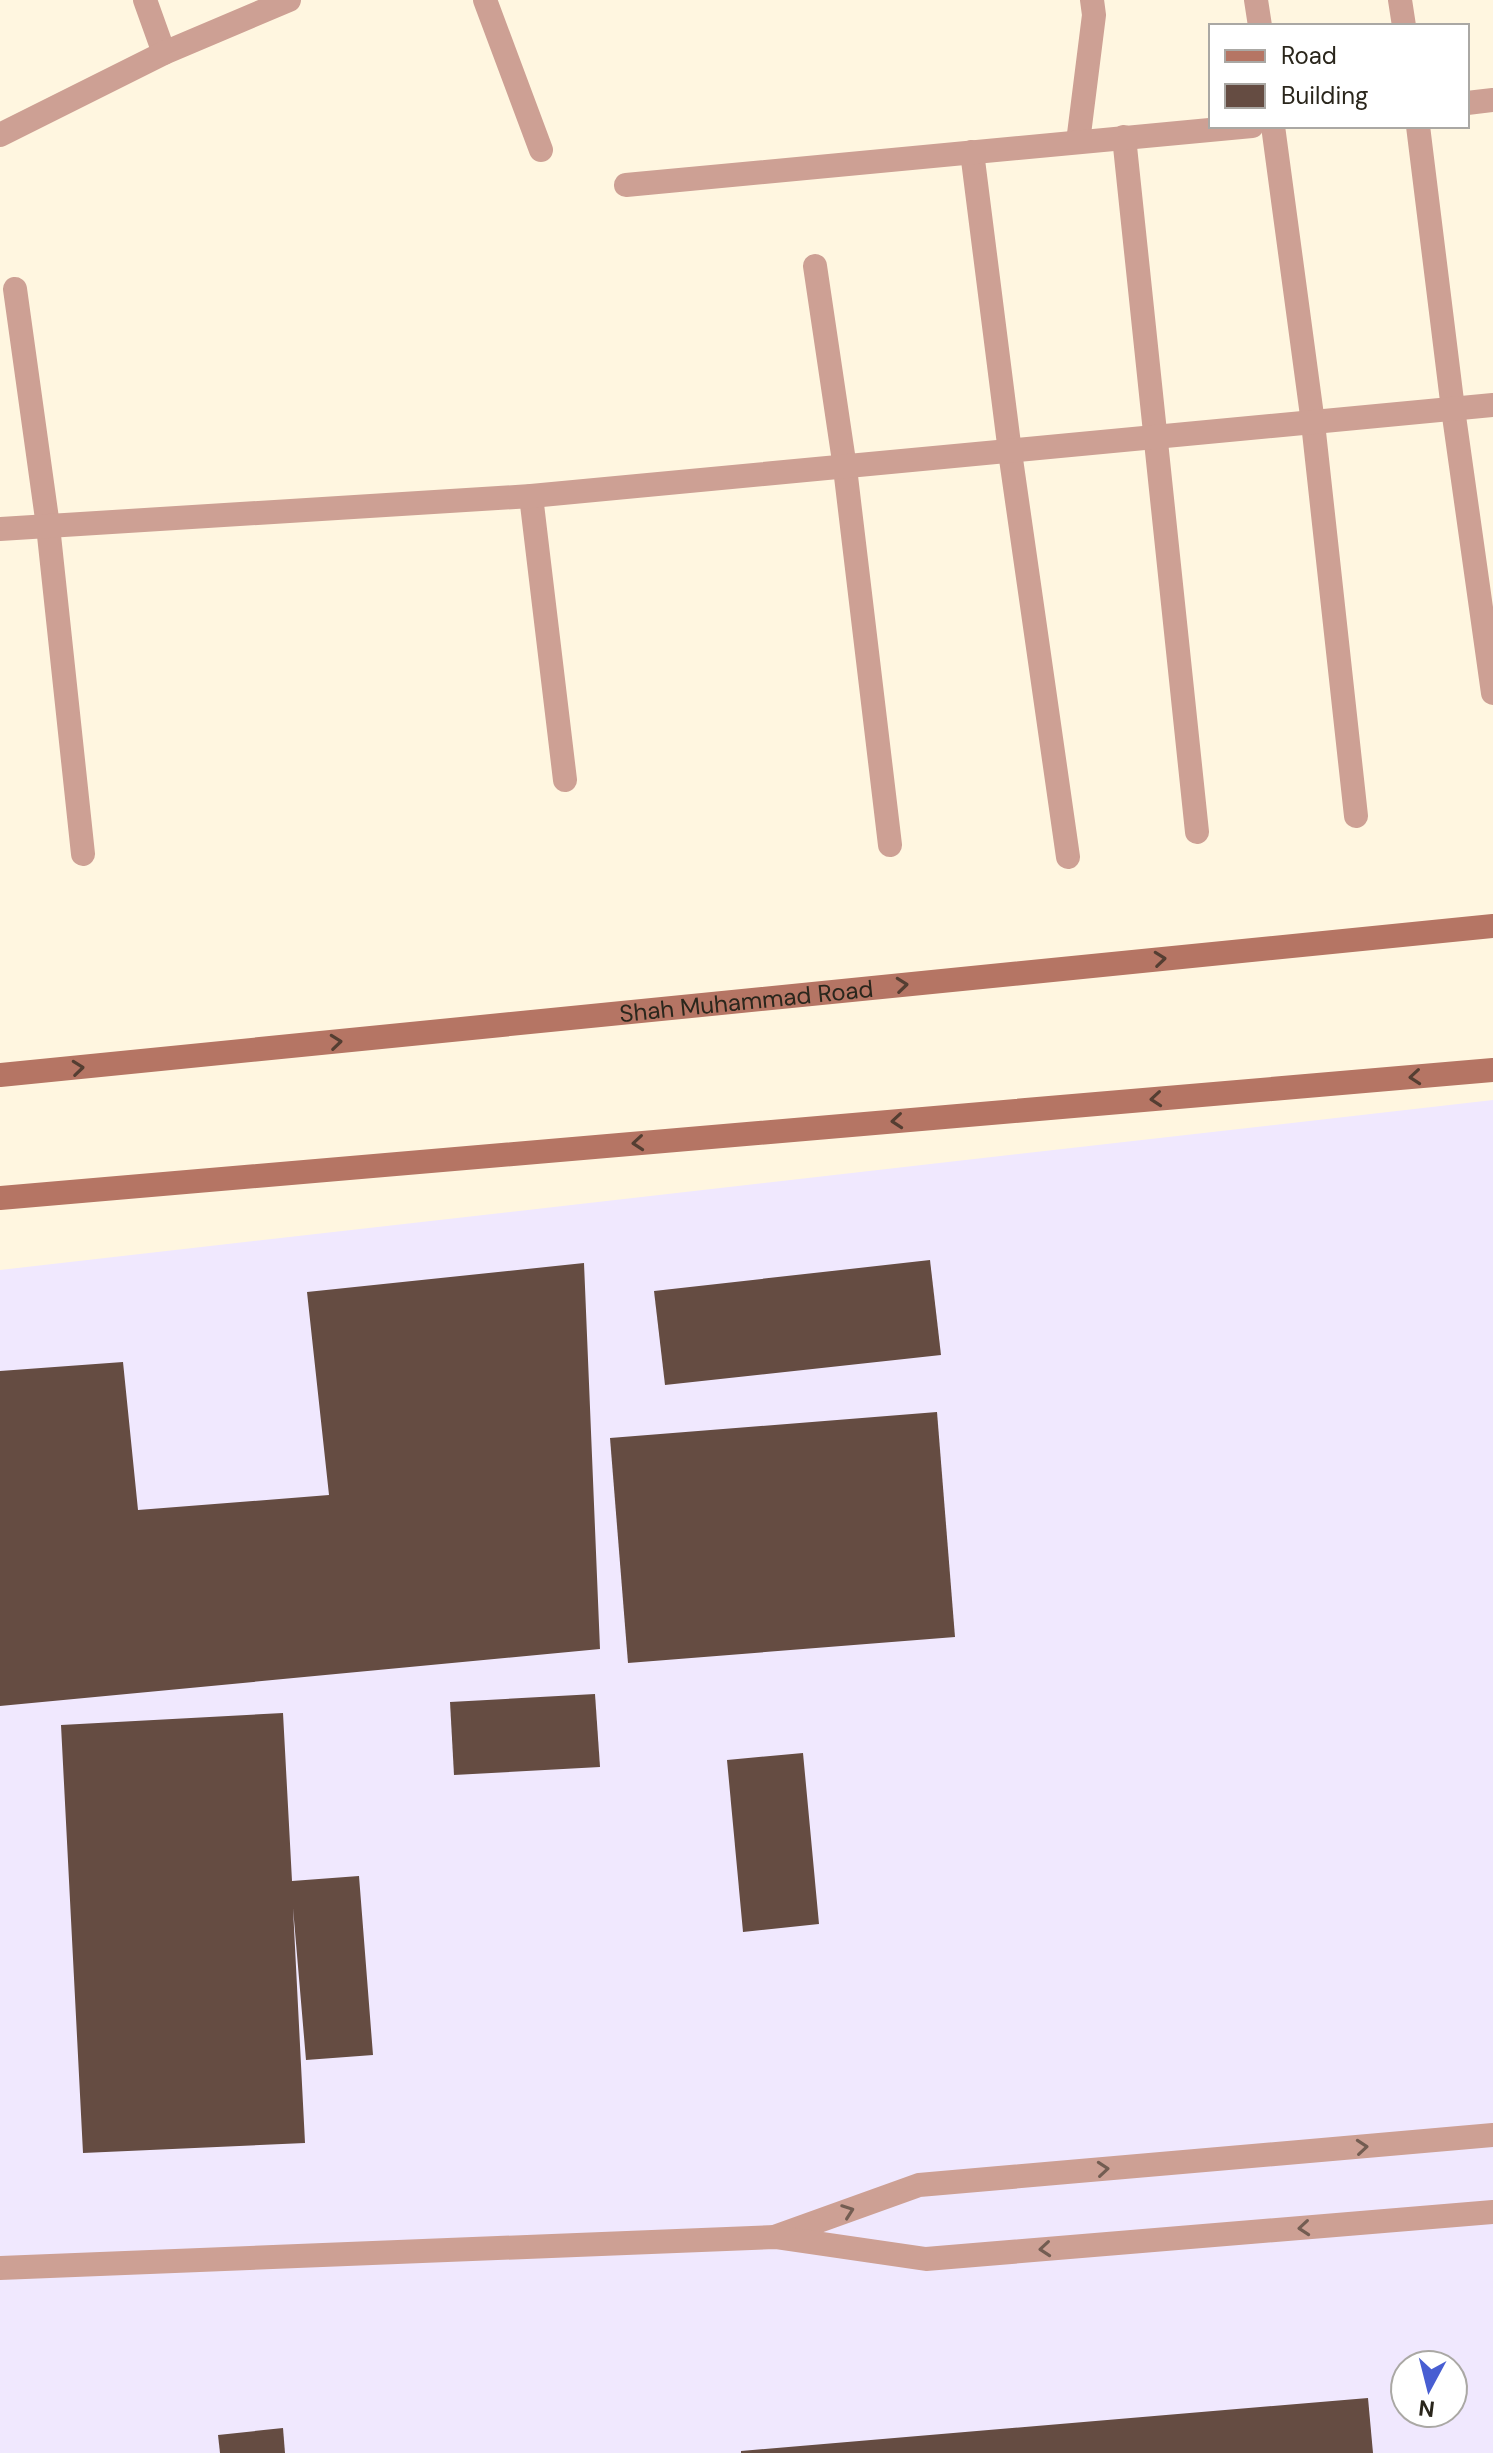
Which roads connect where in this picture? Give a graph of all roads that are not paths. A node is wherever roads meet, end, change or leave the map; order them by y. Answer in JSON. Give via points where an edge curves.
{"nodes":[{"id":1,"x":145,"y":0,"type":"edge"},
{"id":2,"x":289,"y":0,"type":"edge"},
{"id":3,"x":485,"y":0,"type":"edge"},
{"id":4,"x":1092,"y":0,"type":"edge"},
{"id":5,"x":1256,"y":0,"type":"edge"},
{"id":6,"x":1400,"y":0,"type":"edge"},
{"id":7,"x":1260,"y":24,"type":"edge"},
{"id":8,"x":1404,"y":24,"type":"edge"},
{"id":9,"x":164,"y":53,"type":"junction"},
{"id":10,"x":1493,"y":100,"type":"edge"},
{"id":11,"x":1469,"y":103,"type":"edge"},
{"id":12,"x":1229,"y":128,"type":"edge"},
{"id":13,"x":1273,"y":128,"type":"edge"},
{"id":14,"x":1418,"y":128,"type":"edge"},
{"id":15,"x":0,"y":135,"type":"edge"},
{"id":16,"x":1124,"y":137,"type":"junction"},
{"id":17,"x":1078,"y":142,"type":"junction"},
{"id":18,"x":541,"y":150,"type":"dead end"},
{"id":19,"x":972,"y":152,"type":"junction"},
{"id":20,"x":626,"y":185,"type":"dead end"},
{"id":21,"x":815,"y":266,"type":"dead end"},
{"id":22,"x":15,"y":289,"type":"dead end"},
{"id":23,"x":1493,"y":405,"type":"edge"},
{"id":24,"x":1453,"y":409,"type":"junction"},
{"id":25,"x":1313,"y":423,"type":"junction"},
{"id":26,"x":1155,"y":438,"type":"junction"},
{"id":27,"x":1010,"y":452,"type":"junction"},
{"id":28,"x":845,"y":468,"type":"junction"},
{"id":29,"x":531,"y":496,"type":"junction"},
{"id":30,"x":48,"y":526,"type":"junction"},
{"id":31,"x":0,"y":529,"type":"edge"},
{"id":32,"x":1493,"y":693,"type":"edge"},
{"id":33,"x":565,"y":780,"type":"dead end"},
{"id":34,"x":1356,"y":816,"type":"dead end"},
{"id":35,"x":1197,"y":832,"type":"dead end"},
{"id":36,"x":890,"y":845,"type":"dead end"},
{"id":37,"x":83,"y":854,"type":"dead end"},
{"id":38,"x":1068,"y":857,"type":"dead end"},
{"id":39,"x":1493,"y":926,"type":"edge"},
{"id":40,"x":1492,"y":1070,"type":"edge"},
{"id":41,"x":0,"y":1075,"type":"edge"},
{"id":42,"x":1493,"y":1082,"type":"edge"},
{"id":43,"x":0,"y":1198,"type":"edge"},
{"id":44,"x":1493,"y":2135,"type":"edge"},
{"id":45,"x":1493,"y":2212,"type":"edge"},
{"id":46,"x":775,"y":2237,"type":"junction"},
{"id":47,"x":0,"y":2268,"type":"edge"}],
"edges":[{"from":1,"to":9,"type":"street"},
{"from":2,"to":9,"type":"street"},
{"from":3,"to":18,"type":"street"},
{"from":4,"to":17,"type":"street"},
{"from":5,"to":7,"type":"street"},
{"from":6,"to":8,"type":"street"},
{"from":9,"to":15,"type":"street"},
{"from":10,"to":11,"type":"street"},
{"from":12,"to":16,"type":"street"},
{"from":13,"to":25,"type":"street"},
{"from":14,"to":24,"type":"street"},
{"from":16,"to":17,"type":"street"},
{"from":16,"to":26,"type":"street"},
{"from":17,"to":19,"type":"street"},
{"from":19,"to":20,"type":"street"},
{"from":19,"to":27,"type":"street"},
{"from":21,"to":28,"type":"street"},
{"from":22,"to":30,"type":"street"},
{"from":23,"to":24,"type":"street"},
{"from":24,"to":25,"type":"street"},
{"from":24,"to":32,"type":"street"},
{"from":25,"to":26,"type":"street"},
{"from":25,"to":34,"type":"street"},
{"from":26,"to":27,"type":"street"},
{"from":26,"to":35,"type":"street"},
{"from":27,"to":28,"type":"street"},
{"from":27,"to":38,"type":"street"},
{"from":28,"to":29,"type":"street"},
{"from":28,"to":36,"type":"street"},
{"from":29,"to":30,"type":"street"},
{"from":29,"to":33,"type":"street"},
{"from":30,"to":31,"type":"street"},
{"from":30,"to":37,"type":"street"},
{"from":41,"to":39,"type":"street","name":"Shah Muhammad Road","one_way":true},
{"from":40,"to":42,"type":"street"},
{"from":40,"to":43,"type":"street","one_way":true},
{"from":46,"to":44,"type":"street","one_way":true,"via":[[919,2185]]},
{"from":45,"to":46,"type":"street","one_way":true,"via":[[926,2259]]},
{"from":46,"to":47,"type":"street"}]}
